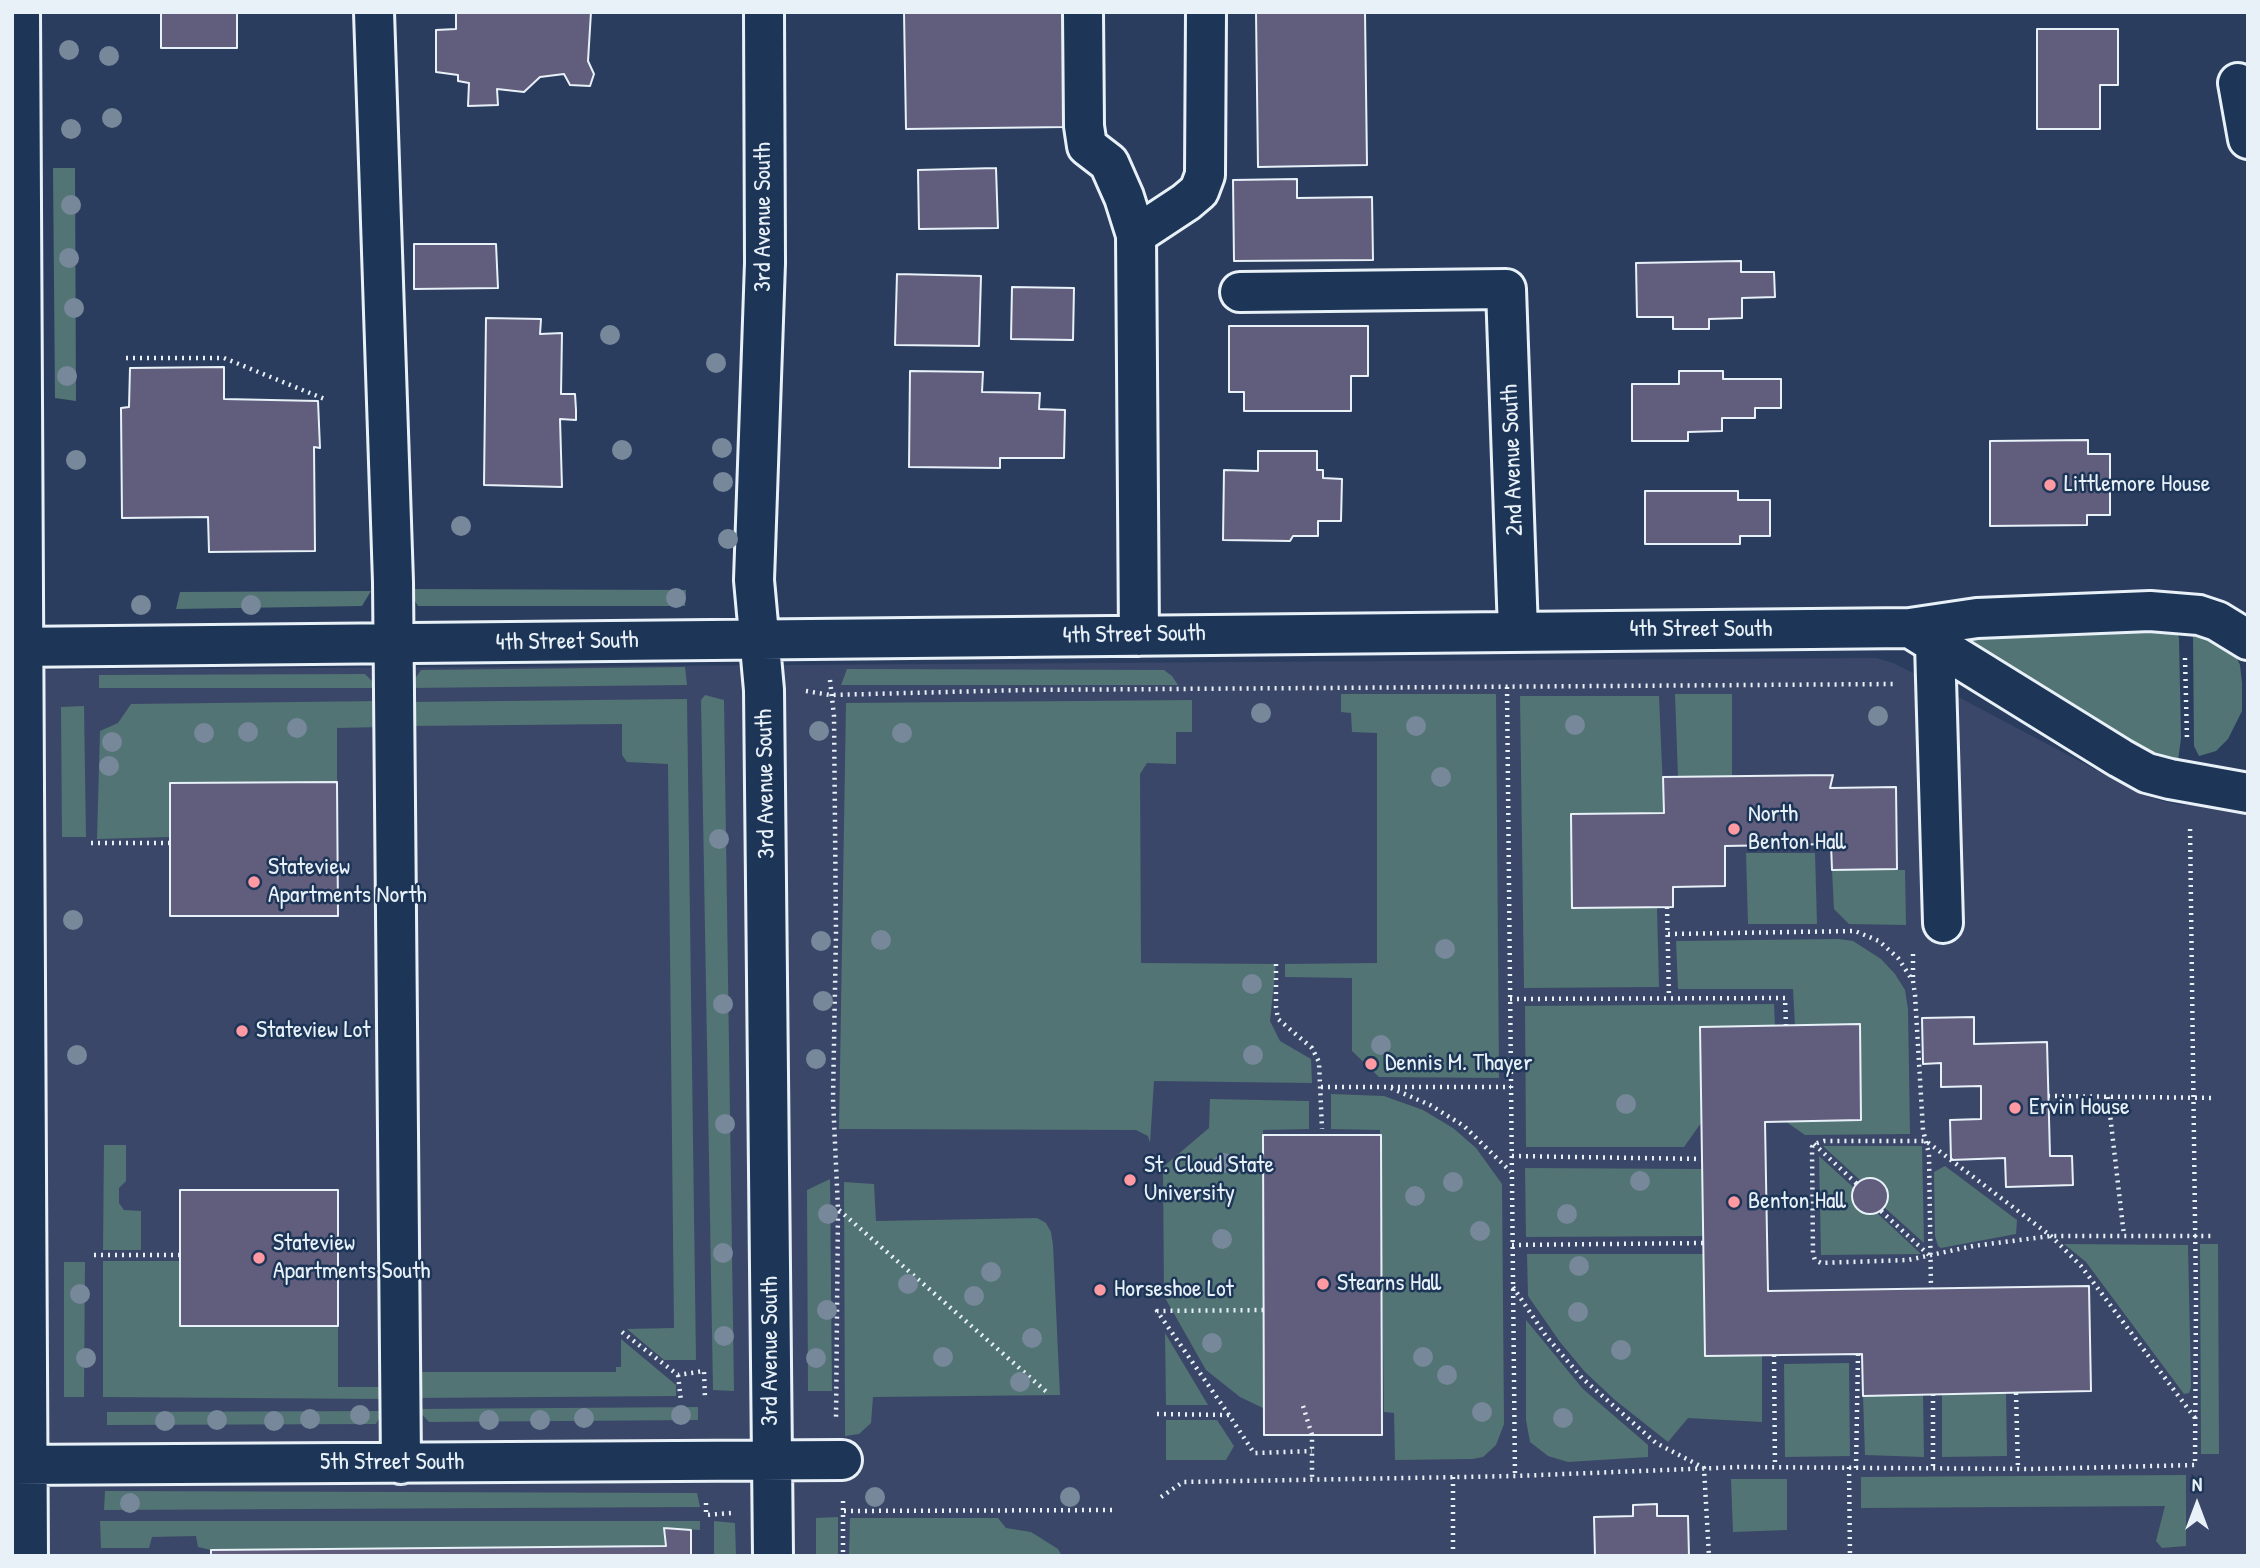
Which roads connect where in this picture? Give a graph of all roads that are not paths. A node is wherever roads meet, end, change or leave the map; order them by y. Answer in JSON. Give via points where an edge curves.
{"nodes":[{"id":1,"x":20,"y":12,"type":"edge"},
{"id":2,"x":374,"y":12,"type":"edge"},
{"id":3,"x":764,"y":12,"type":"edge"},
{"id":4,"x":1083,"y":12,"type":"edge"},
{"id":5,"x":1206,"y":12,"type":"edge"},
{"id":6,"x":2238,"y":83,"type":"dead end"},
{"id":7,"x":2248,"y":139,"type":"edge"},
{"id":8,"x":1136,"y":235,"type":"junction"},
{"id":9,"x":1240,"y":292,"type":"dead end"},
{"id":10,"x":1518,"y":631,"type":"junction"},
{"id":11,"x":1139,"y":636,"type":"junction"},
{"id":12,"x":1923,"y":636,"type":"junction"},
{"id":13,"x":758,"y":640,"type":"junction"},
{"id":14,"x":2248,"y":640,"type":"edge"},
{"id":15,"x":393,"y":643,"type":"junction"},
{"id":16,"x":19,"y":647,"type":"edge"},
{"id":17,"x":2248,"y":793,"type":"edge"},
{"id":18,"x":1943,"y":923,"type":"dead end"},
{"id":19,"x":772,"y":1461,"type":"junction"},
{"id":20,"x":842,"y":1461,"type":"dead end"},
{"id":21,"x":401,"y":1464,"type":"junction"},
{"id":22,"x":19,"y":1465,"type":"edge"},
{"id":23,"x":28,"y":1556,"type":"edge"},
{"id":24,"x":773,"y":1556,"type":"edge"}],
"edges":[{"from":1,"to":16,"type":"street"},
{"from":2,"to":15,"type":"street"},
{"from":3,"to":13,"type":"street","name":"3rd Avenue South","via":[[765,262],[754,580]]},
{"from":4,"to":8,"type":"street","via":[[1087,146],[1109,163]]},
{"from":5,"to":8,"type":"street","via":[[1205,175],[1199,191]]},
{"from":6,"to":7,"type":"street"},
{"from":8,"to":11,"type":"street"},
{"from":9,"to":10,"type":"street","name":"2nd Avenue South","via":[[1506,289]]},
{"from":10,"to":11,"type":"street","name":"4th Street South"},
{"from":10,"to":12,"type":"street","name":"4th Street South"},
{"from":11,"to":13,"type":"street","name":"4th Street South"},
{"from":12,"to":14,"type":"street","name":"4th Street South","via":[[1977,618],[2176,612],[2217,621]]},
{"from":12,"to":17,"type":"street","via":[[2147,773]]},
{"from":12,"to":18,"type":"street"},
{"from":13,"to":15,"type":"street","name":"4th Street South"},
{"from":13,"to":19,"type":"street","name":"3rd Avenue South","via":[[764,690]]},
{"from":15,"to":16,"type":"street","name":"4th Street South"},
{"from":15,"to":21,"type":"street"},
{"from":16,"to":22,"type":"street"},
{"from":19,"to":20,"type":"street","name":"5th Street South"},
{"from":19,"to":21,"type":"street","name":"5th Street South"},
{"from":19,"to":24,"type":"street","name":"3rd Avenue South"},
{"from":21,"to":22,"type":"street","name":"5th Street South"},
{"from":22,"to":23,"type":"street"}]}
